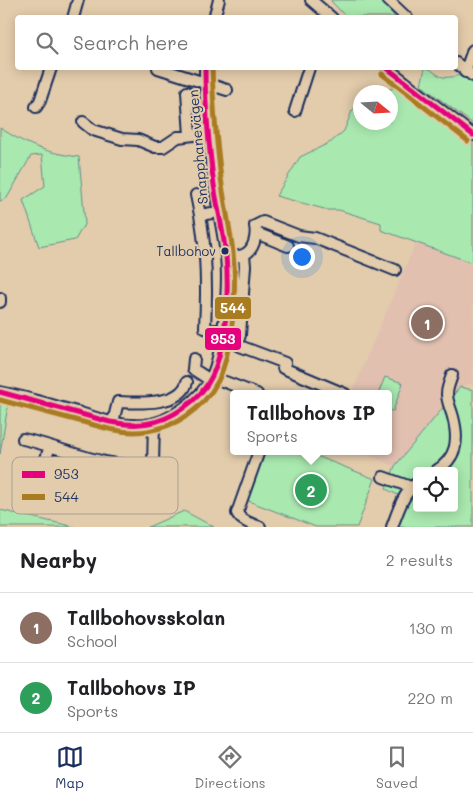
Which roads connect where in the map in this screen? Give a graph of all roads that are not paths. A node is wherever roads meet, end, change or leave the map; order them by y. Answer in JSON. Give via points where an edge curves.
{"nodes":[{"id":1,"x":78,"y":0,"type":"edge"},
{"id":2,"x":219,"y":0,"type":"edge"},
{"id":3,"x":311,"y":0,"type":"edge"},
{"id":4,"x":388,"y":0,"type":"edge"},
{"id":5,"x":74,"y":15,"type":"edge"},
{"id":6,"x":215,"y":15,"type":"edge"},
{"id":7,"x":328,"y":15,"type":"edge"},
{"id":8,"x":404,"y":15,"type":"edge"},
{"id":9,"x":473,"y":50,"type":"edge"},
{"id":10,"x":458,"y":65,"type":"edge"},
{"id":11,"x":50,"y":70,"type":"edge"},
{"id":12,"x":164,"y":70,"type":"edge"},
{"id":13,"x":205,"y":70,"type":"edge"},
{"id":14,"x":308,"y":70,"type":"edge"},
{"id":15,"x":390,"y":70,"type":"edge"},
{"id":16,"x":469,"y":74,"type":"edge"},
{"id":17,"x":205,"y":83,"type":"junction"},
{"id":18,"x":227,"y":90,"type":"dead end"},
{"id":19,"x":187,"y":92,"type":"dead end"},
{"id":20,"x":36,"y":108,"type":"dead end"},
{"id":21,"x":295,"y":112,"type":"dead end"},
{"id":22,"x":83,"y":122,"type":"dead end"},
{"id":23,"x":209,"y":133,"type":"junction"},
{"id":24,"x":190,"y":135,"type":"junction"},
{"id":25,"x":473,"y":135,"type":"edge"},
{"id":26,"x":196,"y":196,"type":"dead end"},
{"id":27,"x":218,"y":212,"type":"junction"},
{"id":28,"x":200,"y":215,"type":"junction"},
{"id":29,"x":256,"y":233,"type":"junction"},
{"id":30,"x":288,"y":246,"type":"dead end"},
{"id":31,"x":244,"y":255,"type":"junction"},
{"id":32,"x":226,"y":257,"type":"junction"},
{"id":33,"x":395,"y":270,"type":"dead end"},
{"id":34,"x":222,"y":335,"type":"junction"},
{"id":35,"x":237,"y":345,"type":"junction"},
{"id":36,"x":194,"y":358,"type":"dead end"},
{"id":37,"x":452,"y":376,"type":"dead end"},
{"id":38,"x":211,"y":378,"type":"junction"},
{"id":39,"x":187,"y":382,"type":"dead end"},
{"id":40,"x":246,"y":390,"type":"edge"},
{"id":41,"x":335,"y":390,"type":"edge"},
{"id":42,"x":0,"y":392,"type":"edge"},
{"id":43,"x":112,"y":422,"type":"junction"},
{"id":44,"x":154,"y":423,"type":"junction"},
{"id":45,"x":23,"y":439,"type":"dead end"},
{"id":46,"x":50,"y":446,"type":"junction"},
{"id":47,"x":258,"y":455,"type":"edge"},
{"id":48,"x":46,"y":457,"type":"edge"},
{"id":49,"x":88,"y":457,"type":"edge"},
{"id":50,"x":153,"y":457,"type":"edge"},
{"id":51,"x":442,"y":467,"type":"edge"},
{"id":52,"x":383,"y":477,"type":"dead end"},
{"id":53,"x":413,"y":485,"type":"edge"},
{"id":54,"x":413,"y":486,"type":"edge"},
{"id":55,"x":260,"y":527,"type":"edge"},
{"id":56,"x":392,"y":527,"type":"edge"}],
"edges":[{"from":1,"to":5,"type":"street"},
{"from":2,"to":6,"type":"street"},
{"from":3,"to":7,"type":"street"},
{"from":4,"to":8,"type":"street"},
{"from":9,"to":16,"type":"street"},
{"from":10,"to":16,"type":"street"},
{"from":11,"to":20,"type":"street"},
{"from":12,"to":17,"type":"street"},
{"from":13,"to":17,"type":"street","name":"Snapphanevägen"},
{"from":14,"to":21,"type":"street"},
{"from":15,"to":25,"type":"street"},
{"from":17,"to":18,"type":"street"},
{"from":17,"to":23,"type":"street","name":"Snapphanevägen"},
{"from":19,"to":24,"type":"street"},
{"from":22,"to":24,"type":"street","via":[[93,130],[155,147],[163,147],[178,137]]},
{"from":23,"to":24,"type":"street"},
{"from":23,"to":27,"type":"street","name":"Snapphanevägen"},
{"from":26,"to":28,"type":"street"},
{"from":27,"to":28,"type":"street"},
{"from":27,"to":32,"type":"street","name":"Snapphanevägen"},
{"from":28,"to":34,"type":"street","via":[[207,279],[206,328]]},
{"from":29,"to":30,"type":"street"},
{"from":29,"to":31,"type":"street","via":[[252,247]]},
{"from":29,"to":33,"type":"street","via":[[255,226],[263,222],[299,236],[315,238],[340,251]]},
{"from":31,"to":32,"type":"street"},
{"from":31,"to":35,"type":"street"},
{"from":32,"to":34,"type":"street","name":"Snapphanevägen"},
{"from":34,"to":35,"type":"street"},
{"from":34,"to":38,"type":"street","name":"Snapphanevägen"},
{"from":35,"to":41,"type":"street","via":[[285,363],[283,368]]},
{"from":36,"to":38,"type":"street","via":[[193,369]]},
{"from":37,"to":51,"type":"street","via":[[447,396],[455,446]]},
{"from":38,"to":40,"type":"street"},
{"from":38,"to":44,"type":"street","name":"Snapphanevägen","via":[[187,407]]},
{"from":39,"to":43,"type":"street","via":[[184,390],[166,399],[147,403],[118,402]]},
{"from":42,"to":43,"type":"street","name":"Snapphanevägen"},
{"from":43,"to":44,"type":"street","name":"Snapphanevägen"},
{"from":44,"to":50,"type":"street"},
{"from":45,"to":46,"type":"street"},
{"from":46,"to":48,"type":"street"},
{"from":46,"to":49,"type":"street"},
{"from":47,"to":55,"type":"street","via":[[237,512],[246,522]]},
{"from":52,"to":53,"type":"street"},
{"from":54,"to":56,"type":"street","via":[[400,506]]}]}
